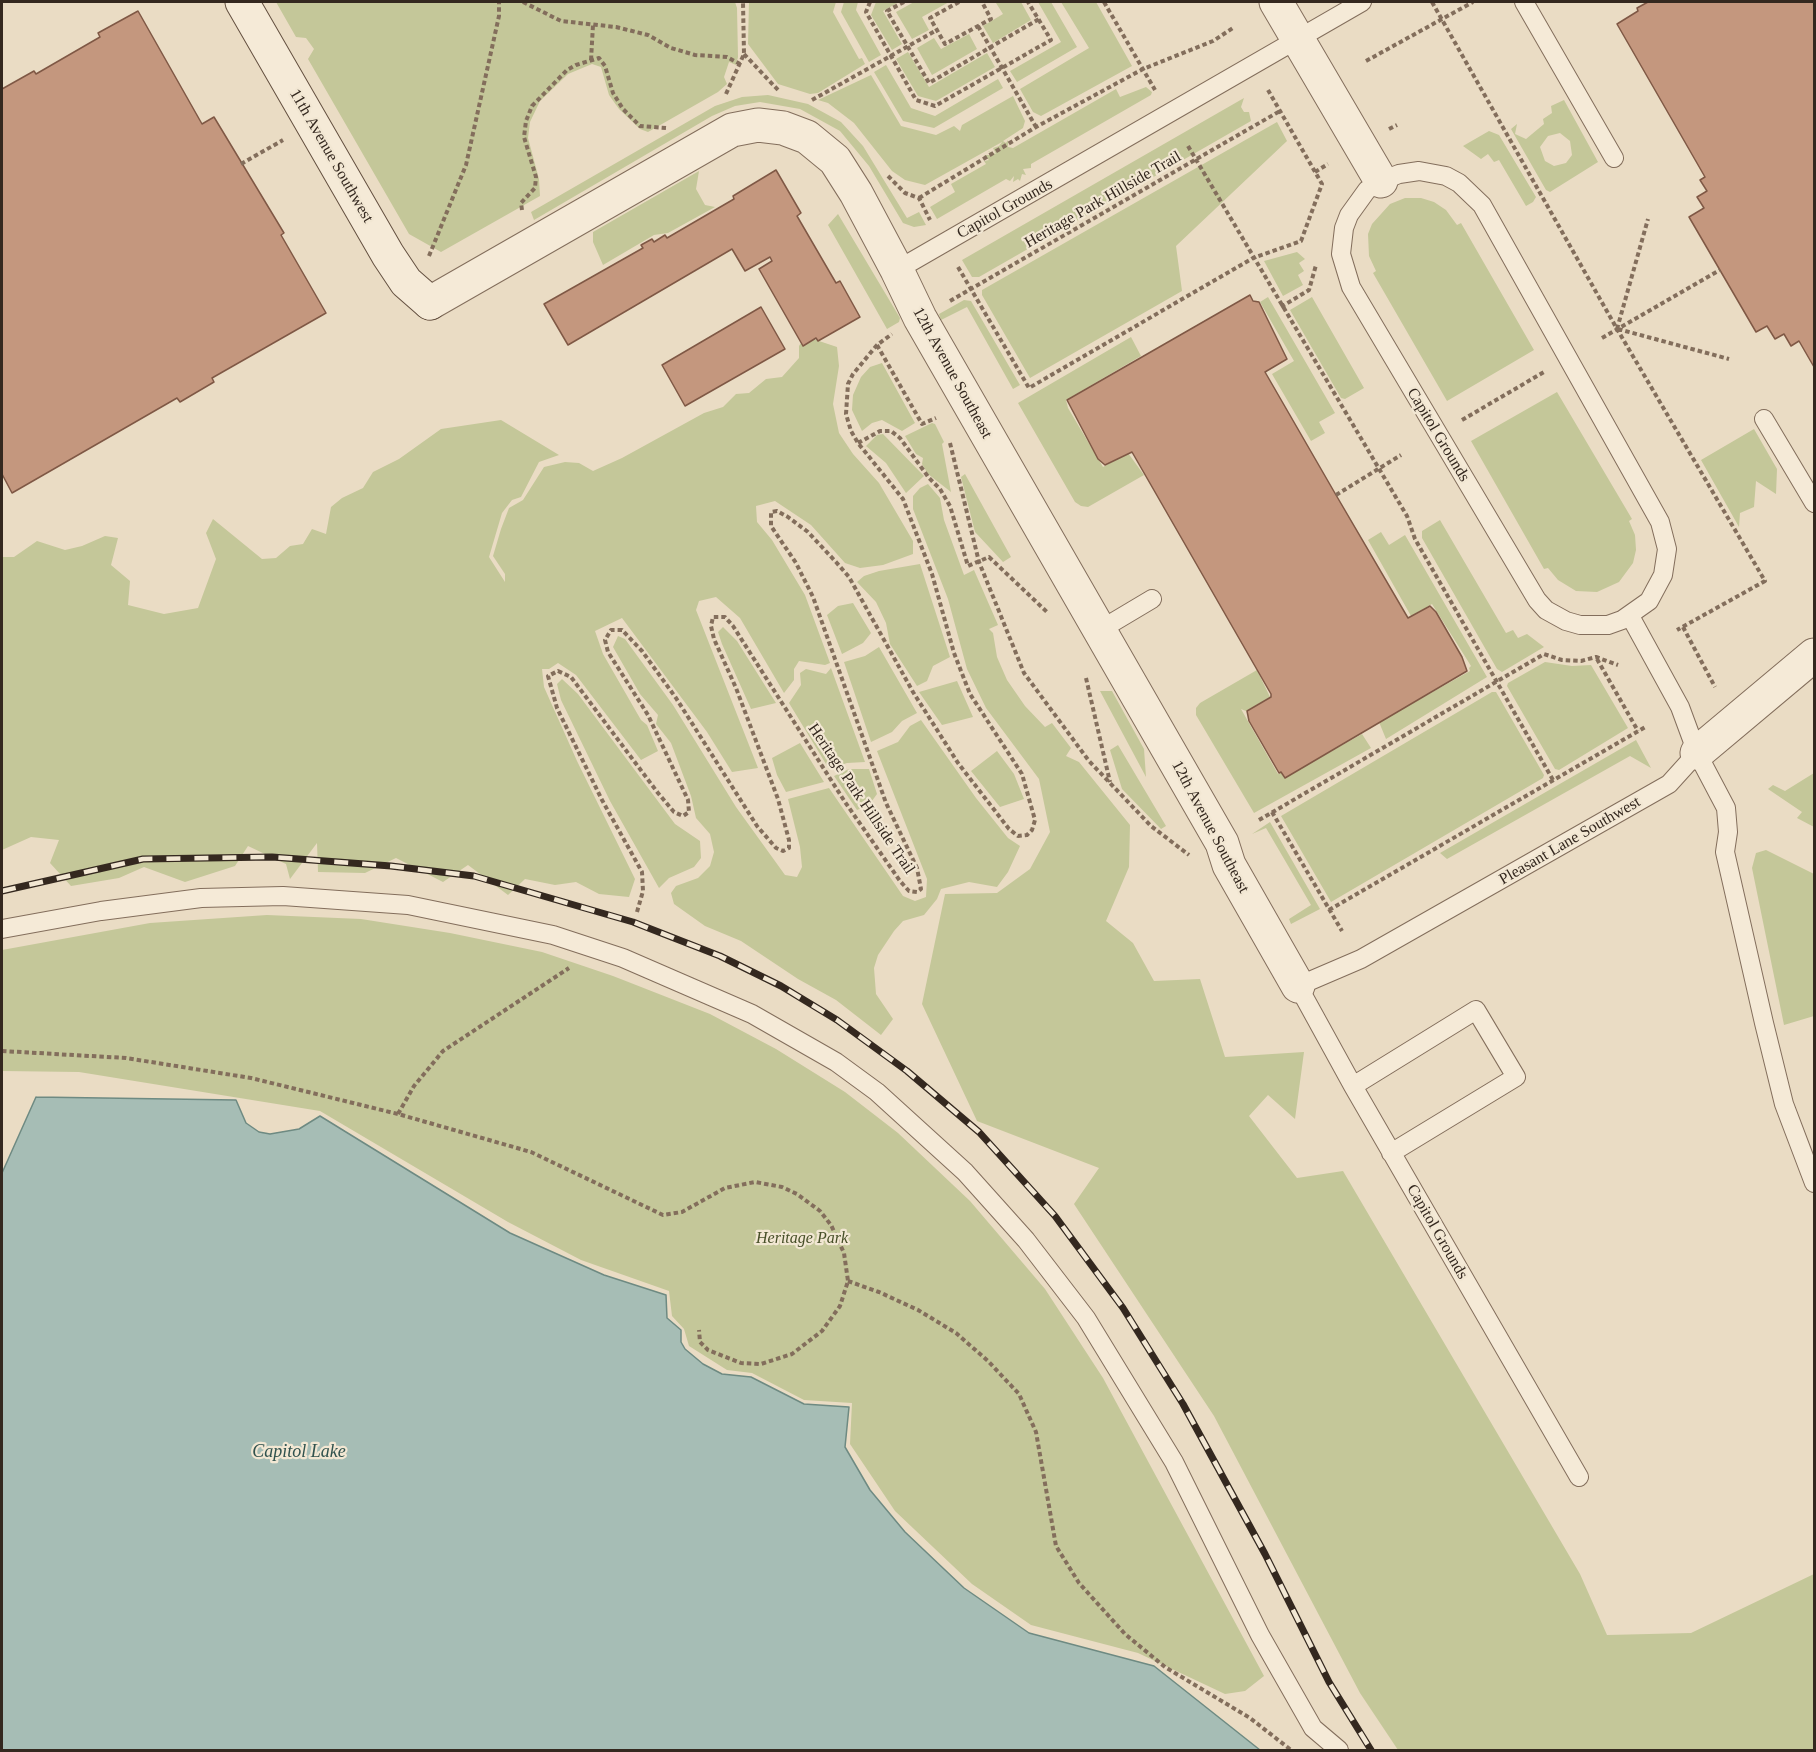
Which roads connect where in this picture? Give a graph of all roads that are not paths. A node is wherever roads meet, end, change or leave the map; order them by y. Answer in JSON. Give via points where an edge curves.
{"nodes":[{"id":1,"x":242,"y":2,"type":"edge"},
{"id":2,"x":1275,"y":2,"type":"edge"},
{"id":3,"x":1362,"y":2,"type":"edge"},
{"id":4,"x":1524,"y":2,"type":"edge"},
{"id":5,"x":1298,"y":39,"type":"junction"},
{"id":6,"x":1614,"y":158,"type":"dead end"},
{"id":7,"x":1381,"y":181,"type":"junction"},
{"id":8,"x":897,"y":270,"type":"junction"},
{"id":9,"x":430,"y":303,"type":"joint"},
{"id":10,"x":1764,"y":419,"type":"dead end"},
{"id":11,"x":1815,"y":503,"type":"edge"},
{"id":12,"x":1152,"y":599,"type":"dead end"},
{"id":13,"x":1630,"y":616,"type":"junction"},
{"id":14,"x":1100,"y":630,"type":"junction"},
{"id":15,"x":1815,"y":655,"type":"edge"},
{"id":16,"x":1697,"y":753,"type":"junction"},
{"id":17,"x":2,"y":929,"type":"edge"},
{"id":18,"x":1298,"y":986,"type":"junction"},
{"id":19,"x":1353,"y":1086,"type":"junction"},
{"id":20,"x":1391,"y":1153,"type":"junction"},
{"id":21,"x":1815,"y":1183,"type":"edge"},
{"id":22,"x":1580,"y":1477,"type":"dead end"},
{"id":23,"x":1339,"y":1750,"type":"edge"}],
"edges":[{"from":1,"to":9,"type":"street","name":"11th Avenue Southwest","via":[[387,255],[406,282]]},
{"from":2,"to":5,"type":"street"},
{"from":3,"to":5,"type":"lane","name":"Capitol Grounds"},
{"from":4,"to":6,"type":"lane"},
{"from":5,"to":7,"type":"street"},
{"from":5,"to":8,"type":"lane","name":"Capitol Grounds"},
{"from":7,"to":13,"type":"lane","name":"Capitol Grounds","via":[[1399,174],[1433,172],[1459,183],[1482,205],[1660,522],[1667,549],[1663,576],[1649,601]]},
{"from":7,"to":13,"type":"lane","name":"Capitol Grounds","via":[[1356,202],[1344,228],[1341,254],[1351,287],[1537,600],[1566,621],[1580,625],[1608,625]]},
{"from":8,"to":9,"type":"street","name":"12th Avenue Southeast","via":[[835,160],[807,138],[758,125],[732,130],[708,142]]},
{"from":8,"to":14,"type":"street","name":"12th Avenue Southeast","via":[[920,318]]},
{"from":10,"to":11,"type":"lane"},
{"from":12,"to":14,"type":"lane"},
{"from":13,"to":16,"type":"lane","via":[[1680,707]]},
{"from":14,"to":18,"type":"street","name":"12th Avenue Southeast","via":[[1222,843],[1229,865]]},
{"from":15,"to":16,"type":"street","name":"Pleasant Lane Southwest"},
{"from":16,"to":18,"type":"lane","name":"Pleasant Lane Southwest","via":[[1670,783],[1389,943]]},
{"from":16,"to":21,"type":"lane","via":[[1726,808],[1725,852],[1764,1023],[1784,1104]]},
{"from":17,"to":23,"type":"lane","via":[[201,898],[283,896],[419,907],[553,935],[623,958],[752,1014],[836,1062],[877,1092],[965,1172],[1032,1248],[1086,1318],[1174,1462],[1260,1635],[1313,1728]]},
{"from":18,"to":19,"type":"lane","name":"Capitol Grounds"},
{"from":19,"to":20,"type":"lane","name":"Capitol Grounds"},
{"from":19,"to":20,"type":"lane","via":[[1476,1010],[1516,1077]]},
{"from":20,"to":22,"type":"lane","name":"Capitol Grounds"}]}
